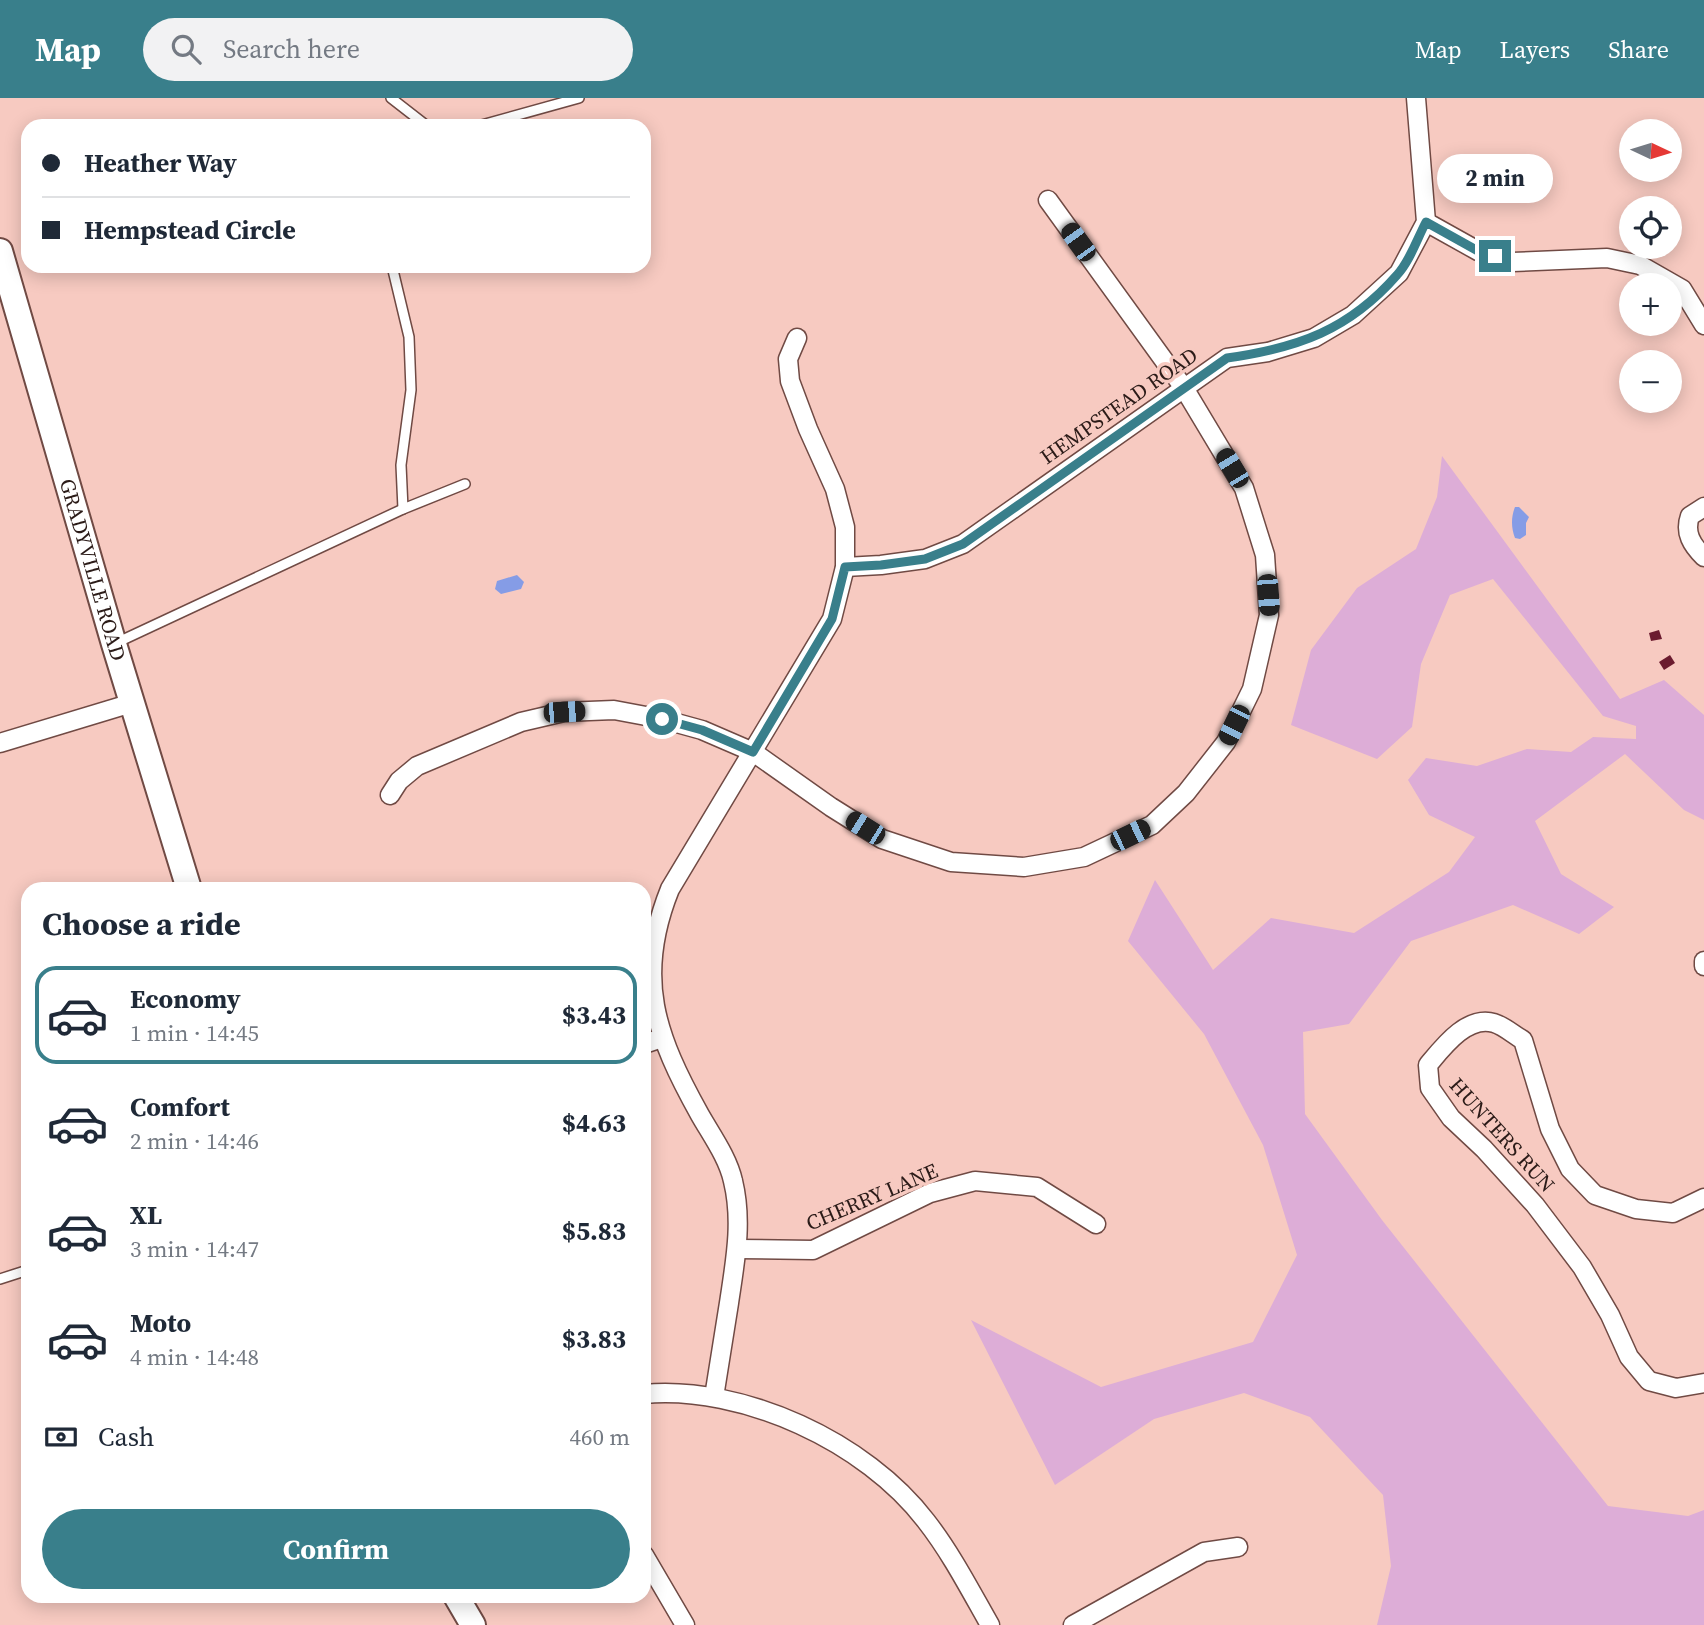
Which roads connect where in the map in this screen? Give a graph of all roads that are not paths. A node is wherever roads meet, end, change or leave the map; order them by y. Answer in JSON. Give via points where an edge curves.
{"nodes":[{"id":1,"x":391,"y":98,"type":"edge"},
{"id":2,"x":579,"y":98,"type":"edge"},
{"id":3,"x":1416,"y":98,"type":"edge"},
{"id":4,"x":418,"y":119,"type":"edge"},
{"id":5,"x":503,"y":119,"type":"edge"},
{"id":6,"x":1048,"y":200,"type":"dead end"},
{"id":7,"x":1426,"y":222,"type":"junction"},
{"id":8,"x":0,"y":251,"type":"edge"},
{"id":9,"x":393,"y":273,"type":"edge"},
{"id":10,"x":1704,"y":325,"type":"edge"},
{"id":11,"x":797,"y":338,"type":"dead end"},
{"id":12,"x":1184,"y":388,"type":"junction"},
{"id":13,"x":465,"y":484,"type":"dead end"},
{"id":14,"x":1704,"y":507,"type":"edge"},
{"id":15,"x":403,"y":509,"type":"junction"},
{"id":16,"x":1704,"y":558,"type":"edge"},
{"id":17,"x":845,"y":567,"type":"junction"},
{"id":18,"x":114,"y":644,"type":"junction"},
{"id":19,"x":132,"y":703,"type":"junction"},
{"id":20,"x":0,"y":743,"type":"edge"},
{"id":21,"x":753,"y":752,"type":"junction"},
{"id":22,"x":390,"y":796,"type":"dead end"},
{"id":23,"x":187,"y":882,"type":"edge"},
{"id":24,"x":662,"y":1038,"type":"junction"},
{"id":25,"x":651,"y":1042,"type":"edge"},
{"id":26,"x":1704,"y":1198,"type":"edge"},
{"id":27,"x":1096,"y":1224,"type":"dead end"},
{"id":28,"x":737,"y":1249,"type":"junction"},
{"id":29,"x":21,"y":1272,"type":"edge"},
{"id":30,"x":0,"y":1279,"type":"edge"},
{"id":31,"x":1704,"y":1383,"type":"edge"},
{"id":32,"x":651,"y":1394,"type":"edge"},
{"id":33,"x":714,"y":1397,"type":"junction"},
{"id":34,"x":1238,"y":1547,"type":"dead end"},
{"id":35,"x":651,"y":1567,"type":"edge"},
{"id":36,"x":460,"y":1603,"type":"edge"},
{"id":37,"x":473,"y":1625,"type":"edge"},
{"id":38,"x":685,"y":1625,"type":"edge"},
{"id":39,"x":990,"y":1625,"type":"edge"},
{"id":40,"x":1073,"y":1625,"type":"edge"}],
"edges":[{"from":1,"to":4,"type":"lane"},
{"from":2,"to":5,"type":"lane"},
{"from":3,"to":7,"type":"street"},
{"from":6,"to":12,"type":"street"},
{"from":7,"to":10,"type":"street","via":[[1478,251],[1512,262],[1607,258],[1640,265],[1682,289]]},
{"from":7,"to":12,"type":"street","name":"HEMPSTEAD ROAD","via":[[1399,273],[1353,315],[1314,338],[1227,358]]},
{"from":8,"to":18,"type":"street","name":"GRADYVILLE ROAD"},
{"from":9,"to":15,"type":"lane","via":[[409,337],[411,390],[401,465]]},
{"from":11,"to":17,"type":"street","via":[[788,359],[790,381],[835,489],[845,527]]},
{"from":12,"to":17,"type":"street","name":"HEMPSTEAD ROAD","via":[[963,544],[925,559]]},
{"from":12,"to":21,"type":"street","via":[[1244,488],[1265,555],[1269,615],[1252,689],[1226,742],[1186,793],[1152,825],[1084,857],[1024,867],[951,862],[882,839]]},
{"from":13,"to":15,"type":"lane"},
{"from":14,"to":16,"type":"street","via":[[1690,516],[1687,526],[1692,545]]},
{"from":15,"to":18,"type":"lane"},
{"from":17,"to":21,"type":"street","via":[[832,619]]},
{"from":18,"to":19,"type":"street","name":"GRADYVILLE ROAD"},
{"from":19,"to":20,"type":"street"},
{"from":19,"to":23,"type":"street","name":"GRADYVILLE ROAD"},
{"from":21,"to":22,"type":"street","via":[[662,719],[614,710],[564,712],[521,722],[417,766],[399,780]]},
{"from":21,"to":24,"type":"street","via":[[685,860],[662,910],[652,987]]},
{"from":24,"to":25,"type":"street"},
{"from":24,"to":28,"type":"street","via":[[731,1172],[737,1203]]},
{"from":26,"to":31,"type":"street","name":"HUNTERS RUN","via":[[1673,1213],[1636,1209],[1595,1195],[1570,1168],[1550,1129],[1523,1040],[1494,1023],[1471,1025],[1445,1044],[1428,1065],[1430,1088],[1451,1118],[1535,1205],[1582,1267],[1629,1357],[1649,1381],[1676,1388]]},
{"from":27,"to":28,"type":"street","name":"CHERRY LANE","via":[[1037,1188],[975,1181],[930,1193],[813,1250]]},
{"from":28,"to":33,"type":"street"},
{"from":29,"to":30,"type":"lane"},
{"from":32,"to":33,"type":"street"},
{"from":33,"to":39,"type":"street","via":[[807,1427],[879,1475],[925,1520]]},
{"from":34,"to":40,"type":"street","via":[[1204,1552]]},
{"from":35,"to":38,"type":"street"},
{"from":36,"to":37,"type":"street"}]}
